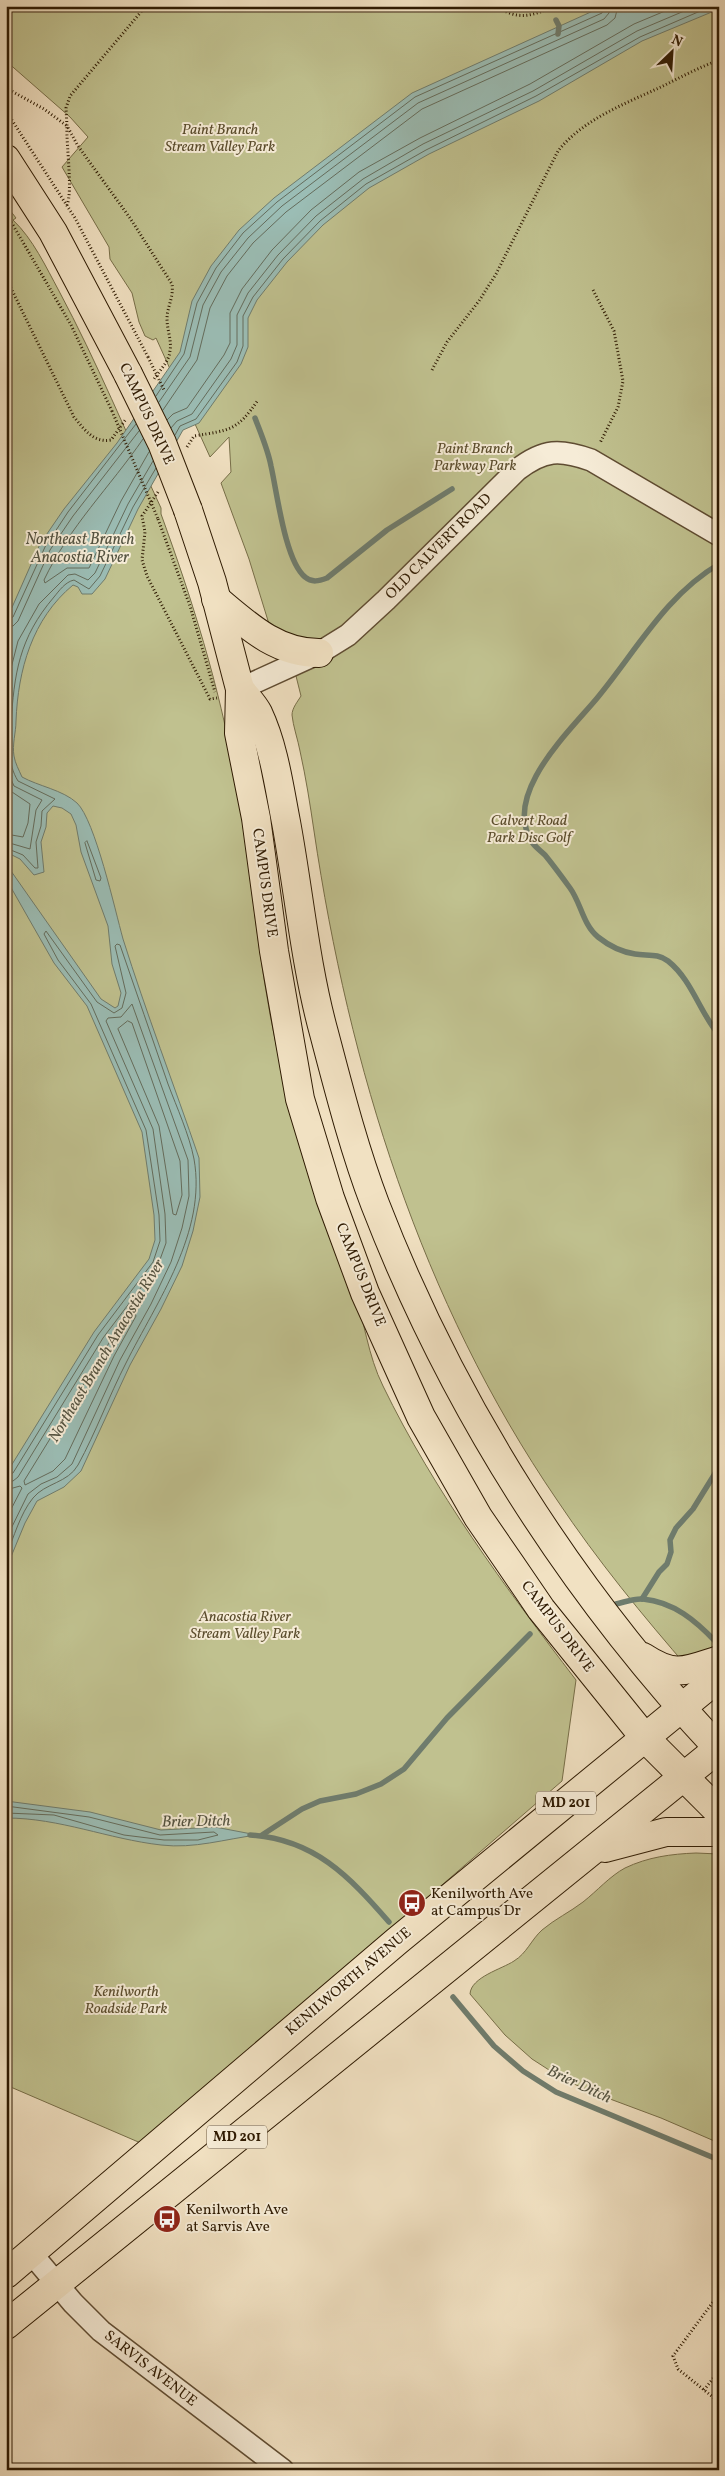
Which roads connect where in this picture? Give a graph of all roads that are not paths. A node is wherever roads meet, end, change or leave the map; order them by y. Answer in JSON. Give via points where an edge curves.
{"nodes":[{"id":1,"x":6,"y":159,"type":"edge"},
{"id":2,"x":719,"y":535,"type":"edge"},
{"id":3,"x":216,"y":599,"type":"junction"},
{"id":4,"x":319,"y":653,"type":"junction"},
{"id":5,"x":240,"y":690,"type":"junction"},
{"id":6,"x":634,"y":1651,"type":"junction"},
{"id":7,"x":719,"y":1660,"type":"edge"},
{"id":8,"x":719,"y":1677,"type":"edge"},
{"id":9,"x":681,"y":1708,"type":"junction"},
{"id":10,"x":645,"y":1738,"type":"junction"},
{"id":11,"x":719,"y":1749,"type":"edge"},
{"id":12,"x":682,"y":1777,"type":"junction"},
{"id":13,"x":719,"y":1812,"type":"edge"},
{"id":14,"x":719,"y":1832,"type":"edge"},
{"id":15,"x":592,"y":1852,"type":"junction"},
{"id":16,"x":31,"y":2252,"type":"junction"},
{"id":17,"x":6,"y":2274,"type":"edge"},
{"id":18,"x":56,"y":2284,"type":"junction"},
{"id":19,"x":6,"y":2325,"type":"edge"},
{"id":20,"x":283,"y":2470,"type":"edge"}],
"edges":[{"from":1,"to":3,"type":"main road","name":"CAMPUS DRIVE","bridge":true,"via":[[138,365]]},
{"from":2,"to":4,"type":"street","name":"OLD CALVERT ROAD","via":[[591,460],[556,452],[540,454],[517,470],[364,621]]},
{"from":3,"to":4,"type":"main road","via":[[263,637],[301,652]]},
{"from":3,"to":5,"type":"main road","name":"CAMPUS DRIVE"},
{"from":4,"to":5,"type":"street","name":"OLD CALVERT ROAD"},
{"from":5,"to":6,"type":"main road","name":"CAMPUS DRIVE","via":[[257,711],[272,751],[314,999],[362,1167],[397,1258],[461,1394],[525,1501],[558,1552]]},
{"from":5,"to":10,"type":"main road","name":"CAMPUS DRIVE","via":[[239,733],[256,818],[296,1081],[330,1198],[365,1293],[422,1417],[478,1517],[541,1609]]},
{"from":6,"to":7,"type":"main road","via":[[656,1666],[675,1672]]},
{"from":6,"to":9,"type":"main road","name":"CAMPUS DRIVE"},
{"from":8,"to":9,"type":"main road","name":"KENILWORTH AVENUE","number":"MD 201"},
{"from":9,"to":10,"type":"main road","name":"KENILWORTH AVENUE","number":"MD 201"},
{"from":9,"to":11,"type":"main road","name":"CAMPUS DRIVE"},
{"from":10,"to":12,"type":"main road","name":"CAMPUS DRIVE"},
{"from":10,"to":16,"type":"main road","name":"KENILWORTH AVENUE","number":"MD 201","via":[[397,1941]]},
{"from":11,"to":12,"type":"main road","number":"MD 201"},
{"from":12,"to":13,"type":"main road","name":"CAMPUS DRIVE"},
{"from":12,"to":15,"type":"main road","number":"MD 201"},
{"from":14,"to":15,"type":"main road","via":[[666,1832]]},
{"from":15,"to":18,"type":"main road","number":"MD 201"},
{"from":16,"to":17,"type":"main road","name":"KENILWORTH AVENUE","number":"MD 201"},
{"from":16,"to":18,"type":"street","name":"SARVIS AVENUE"},
{"from":18,"to":19,"type":"main road","number":"MD 201"},
{"from":18,"to":20,"type":"street","name":"SARVIS AVENUE","via":[[101,2331]]}]}
